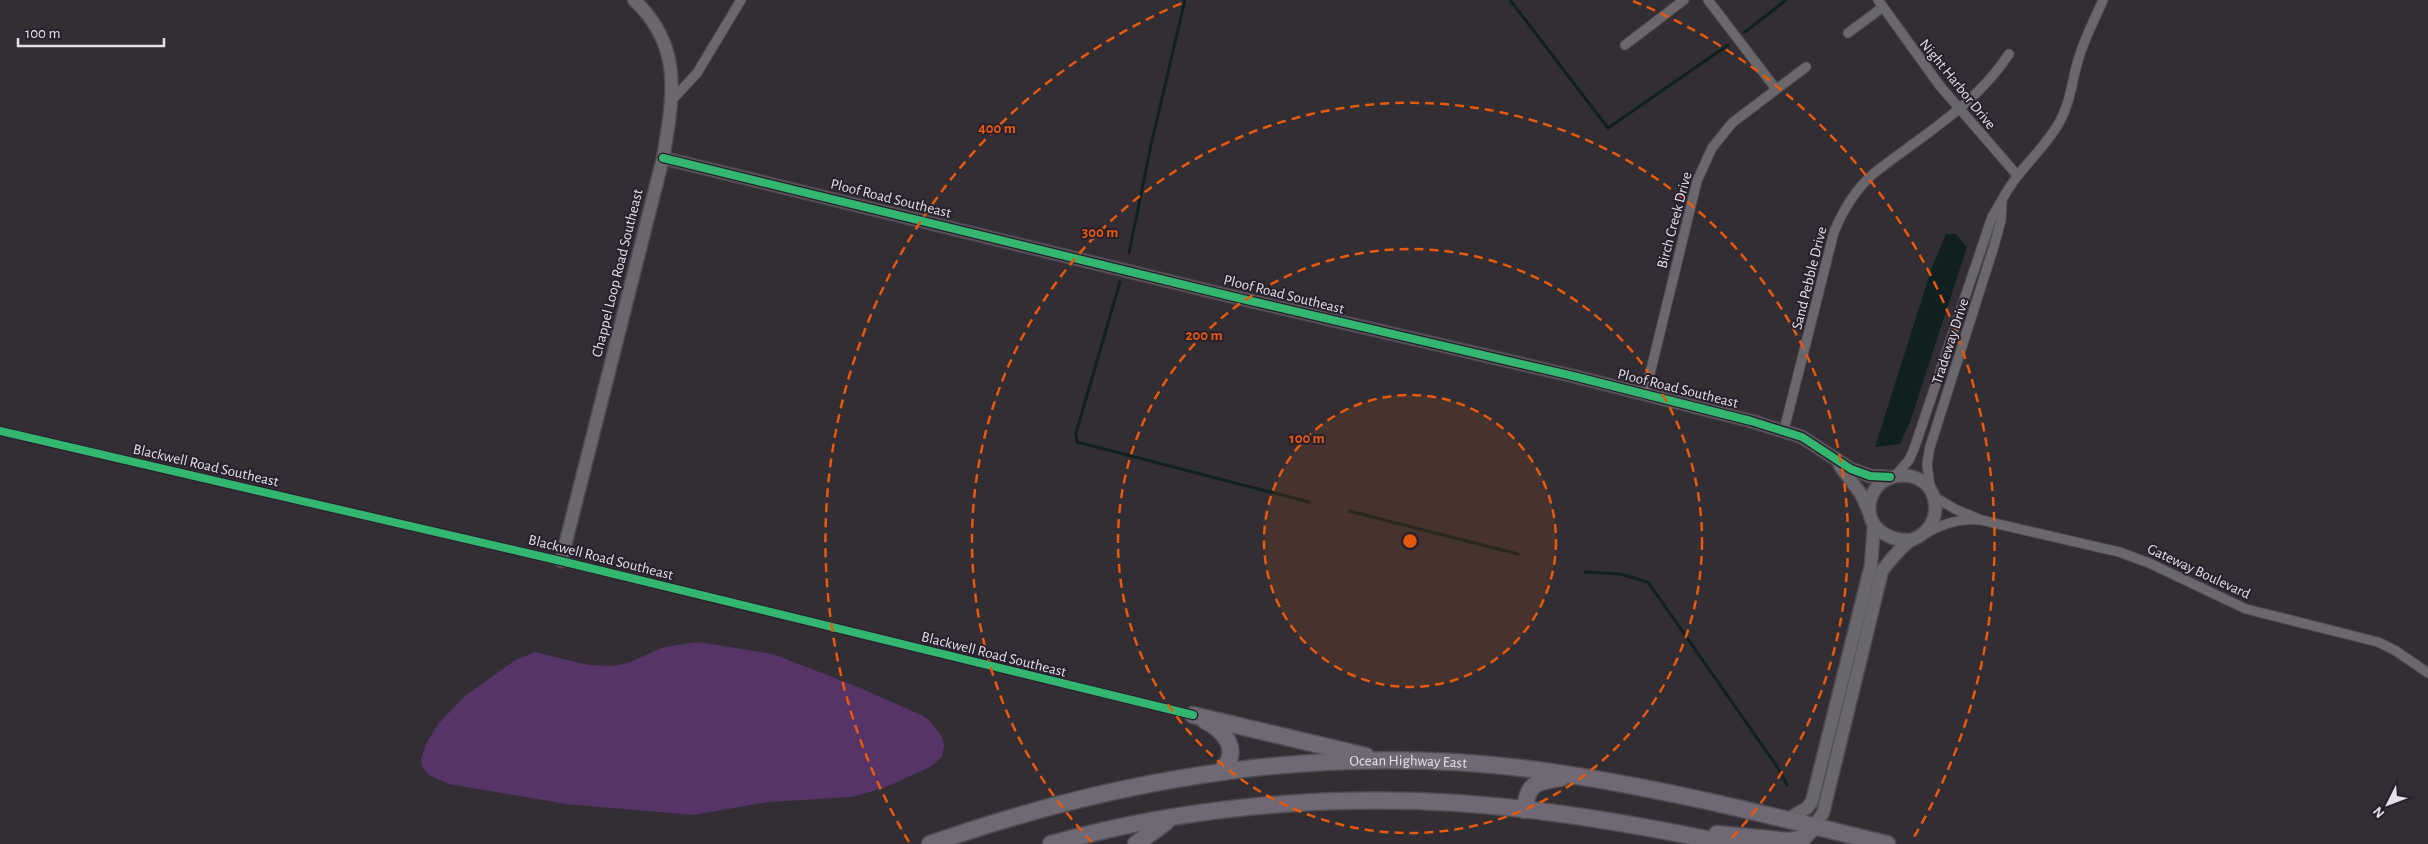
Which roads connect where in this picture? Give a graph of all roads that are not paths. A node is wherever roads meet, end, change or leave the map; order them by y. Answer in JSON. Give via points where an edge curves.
{"nodes":[{"id":1,"x":634,"y":0,"type":"edge"},
{"id":2,"x":741,"y":0,"type":"edge"},
{"id":3,"x":1684,"y":0,"type":"edge"},
{"id":4,"x":1708,"y":0,"type":"edge"},
{"id":5,"x":2103,"y":0,"type":"edge"},
{"id":6,"x":1881,"y":4,"type":"edge"},
{"id":7,"x":1848,"y":33,"type":"dead end"},
{"id":8,"x":1625,"y":45,"type":"dead end"},
{"id":9,"x":2009,"y":54,"type":"dead end"},
{"id":10,"x":1806,"y":67,"type":"dead end"},
{"id":11,"x":1776,"y":89,"type":"junction"},
{"id":12,"x":673,"y":99,"type":"junction"},
{"id":13,"x":1959,"y":110,"type":"junction"},
{"id":14,"x":663,"y":158,"type":"junction"},
{"id":15,"x":2016,"y":175,"type":"junction"},
{"id":16,"x":2002,"y":200,"type":"junction"},
{"id":17,"x":1645,"y":394,"type":"junction"},
{"id":18,"x":1784,"y":430,"type":"junction"},
{"id":19,"x":0,"y":431,"type":"edge"},
{"id":20,"x":1834,"y":458,"type":"junction"},
{"id":21,"x":1893,"y":476,"type":"junction"},
{"id":22,"x":1932,"y":493,"type":"junction"},
{"id":23,"x":1872,"y":519,"type":"junction"},
{"id":24,"x":1981,"y":520,"type":"junction"},
{"id":25,"x":1915,"y":538,"type":"junction"},
{"id":26,"x":561,"y":560,"type":"junction"},
{"id":27,"x":2428,"y":673,"type":"edge"},
{"id":28,"x":1194,"y":715,"type":"junction"},
{"id":29,"x":1394,"y":761,"type":"junction"},
{"id":30,"x":1220,"y":772,"type":"junction"},
{"id":31,"x":1576,"y":776,"type":"junction"},
{"id":32,"x":1525,"y":810,"type":"junction"},
{"id":33,"x":1175,"y":817,"type":"junction"},
{"id":34,"x":1786,"y":820,"type":"junction"},
{"id":35,"x":1814,"y":826,"type":"junction"},
{"id":36,"x":1653,"y":828,"type":"junction"},
{"id":37,"x":930,"y":844,"type":"edge"},
{"id":38,"x":1051,"y":844,"type":"edge"},
{"id":39,"x":1136,"y":844,"type":"edge"},
{"id":40,"x":1730,"y":844,"type":"edge"},
{"id":41,"x":1887,"y":844,"type":"edge"}],
"edges":[{"from":1,"to":12,"type":"street","name":"Chappel Loop Road Southeast","via":[[652,20],[661,37],[672,74]]},
{"from":2,"to":12,"type":"street","via":[[697,73]]},
{"from":3,"to":8,"type":"street"},
{"from":4,"to":11,"type":"street"},
{"from":5,"to":15,"type":"street","name":"Tradeway Drive","via":[[2083,45],[2062,117],[2044,145]]},
{"from":6,"to":7,"type":"street","name":"Night Harbor Drive"},
{"from":6,"to":13,"type":"street","name":"Night Harbor Drive"},
{"from":9,"to":13,"type":"street","name":"Sand Pebble Drive","via":[[1984,87]]},
{"from":10,"to":11,"type":"street","name":"Birch Creek Drive"},
{"from":11,"to":17,"type":"street","name":"Birch Creek Drive","via":[[1732,123],[1704,162]]},
{"from":12,"to":14,"type":"street","name":"Chappel Loop Road Southeast"},
{"from":13,"to":15,"type":"street","name":"Night Harbor Drive"},
{"from":13,"to":18,"type":"street","name":"Sand Pebble Drive","via":[[1873,174],[1843,212],[1834,232]]},
{"from":14,"to":17,"type":"street","name":"Ploof Road Southeast"},
{"from":14,"to":26,"type":"street","name":"Chappel Loop Road Southeast"},
{"from":15,"to":16,"type":"street","name":"Tradeway Drive"},
{"from":16,"to":21,"type":"street","name":"Tradeway Drive","via":[[1992,217],[1914,449],[1909,460]]},
{"from":16,"to":22,"type":"street","name":"Tradeway Drive","via":[[1994,246],[1930,447],[1927,464]]},
{"from":17,"to":18,"type":"street","name":"Ploof Road Southeast"},
{"from":18,"to":20,"type":"street","name":"Ploof Road Southeast","via":[[1802,437]]},
{"from":19,"to":26,"type":"street","name":"Blackwell Road Southeast"},
{"from":20,"to":21,"type":"street","name":"Ploof Road Southeast","via":[[1870,476]]},
{"from":20,"to":23,"type":"street","name":"Ploof Road Southeast","via":[[1848,473]]},
{"from":21,"to":22,"type":"street","via":[[1915,477]]},
{"from":21,"to":23,"type":"street","via":[[1880,483],[1874,492],[1870,502]]},
{"from":22,"to":24,"type":"street","via":[[1955,509]]},
{"from":22,"to":25,"type":"street","via":[[1935,514],[1927,531]]},
{"from":23,"to":25,"type":"street","via":[[1880,532],[1889,538],[1900,541]]},
{"from":23,"to":34,"type":"street","via":[[1871,565],[1812,801],[1807,808]]},
{"from":24,"to":25,"type":"street","via":[[1963,519],[1942,524]]},
{"from":24,"to":27,"type":"street","name":"Gateway Boulevard","via":[[2139,559],[2246,609],[2378,642]]},
{"from":25,"to":35,"type":"street","via":[[1891,558],[1882,571],[1823,813]]},
{"from":26,"to":28,"type":"street","name":"Blackwell Road Southeast"},
{"from":28,"to":29,"type":"highway"},
{"from":28,"to":30,"type":"highway","via":[[1218,730],[1230,746],[1230,759]]},
{"from":29,"to":30,"type":"highway","name":"Ocean Highway East","via":[[1304,764]]},
{"from":29,"to":31,"type":"highway","name":"Ocean Highway East","via":[[1501,766]]},
{"from":30,"to":37,"type":"highway","name":"Ocean Highway East","via":[[1058,803]]},
{"from":31,"to":32,"type":"highway","via":[[1536,783],[1526,797]]},
{"from":31,"to":34,"type":"highway","name":"Ocean Highway East"},
{"from":32,"to":33,"type":"highway","via":[[1457,803],[1375,801],[1250,808]]},
{"from":32,"to":36,"type":"highway"},
{"from":33,"to":38,"type":"highway"},
{"from":33,"to":39,"type":"highway"},
{"from":34,"to":35,"type":"highway","name":"Ocean Highway East"},
{"from":35,"to":36,"type":"highway","via":[[1803,838],[1790,841]]},
{"from":35,"to":41,"type":"highway","name":"Ocean Highway East"},
{"from":36,"to":40,"type":"highway"}]}
